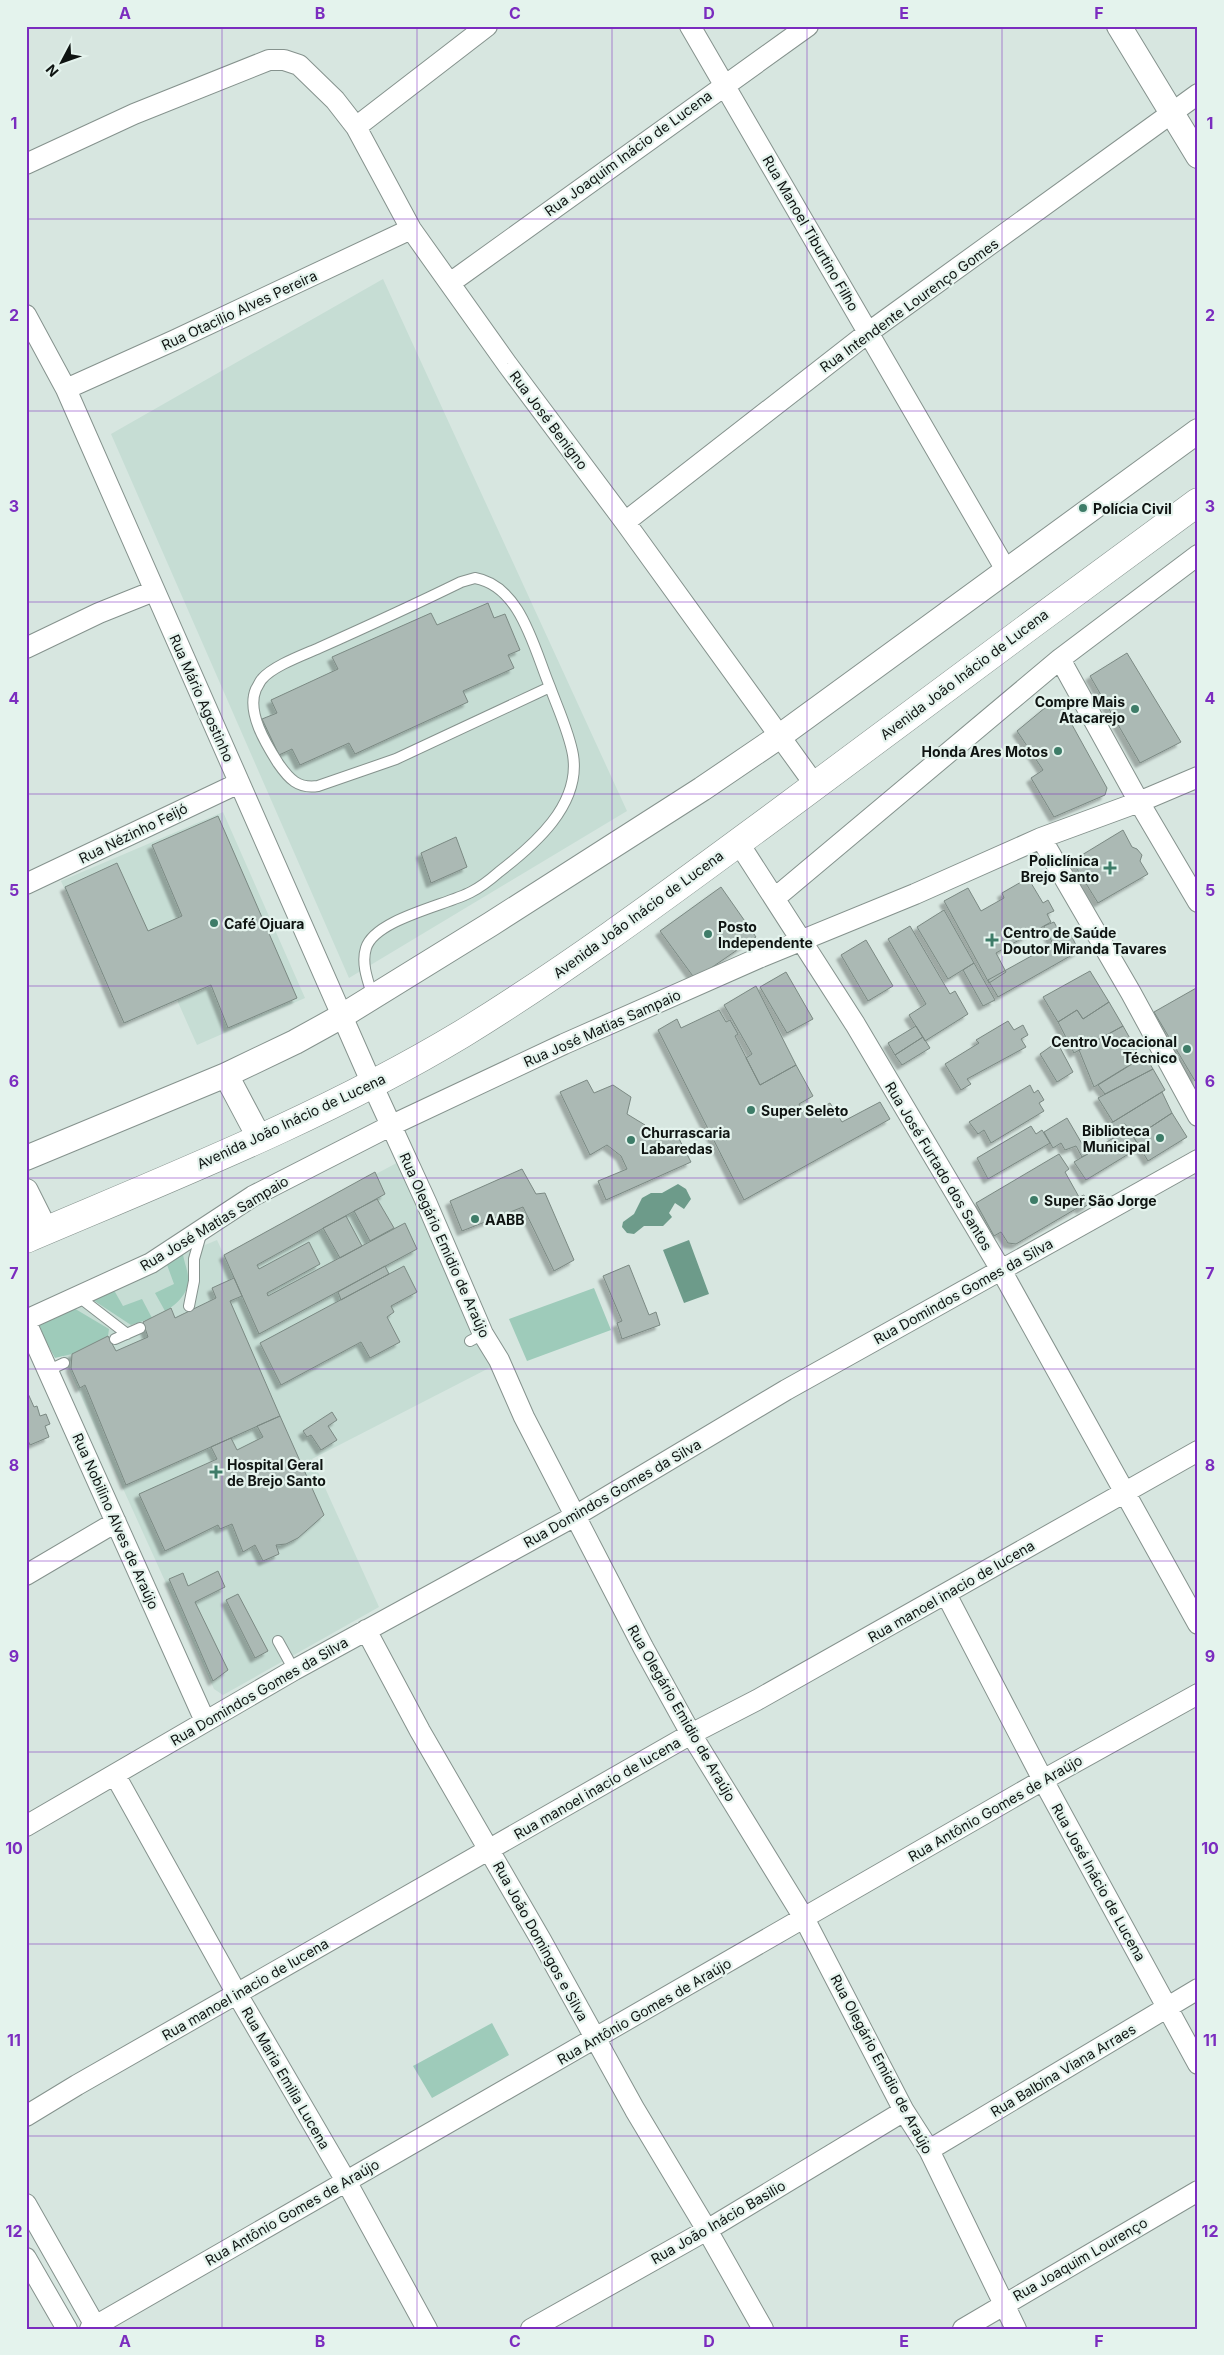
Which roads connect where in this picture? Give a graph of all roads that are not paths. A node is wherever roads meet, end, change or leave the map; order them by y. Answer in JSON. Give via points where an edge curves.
{"nodes":[{"id":1,"x":487,"y":26,"type":"edge"},
{"id":2,"x":690,"y":26,"type":"edge"},
{"id":3,"x":808,"y":26,"type":"edge"},
{"id":4,"x":1119,"y":26,"type":"edge"},
{"id":5,"x":724,"y":85,"type":"junction"},
{"id":6,"x":1198,"y":94,"type":"edge"},
{"id":7,"x":1173,"y":113,"type":"junction"},
{"id":8,"x":356,"y":127,"type":"junction"},
{"id":9,"x":1198,"y":156,"type":"edge"},
{"id":10,"x":26,"y":164,"type":"edge"},
{"id":11,"x":411,"y":229,"type":"junction"},
{"id":12,"x":450,"y":283,"type":"junction"},
{"id":13,"x":26,"y":315,"type":"edge"},
{"id":14,"x":869,"y":332,"type":"junction"},
{"id":15,"x":66,"y":389,"type":"junction"},
{"id":16,"x":1198,"y":431,"type":"edge"},
{"id":17,"x":1198,"y":502,"type":"edge"},
{"id":18,"x":625,"y":522,"type":"junction"},
{"id":19,"x":1198,"y":555,"type":"edge"},
{"id":20,"x":1006,"y":570,"type":"junction"},
{"id":21,"x":154,"y":591,"type":"junction"},
{"id":22,"x":26,"y":648,"type":"edge"},
{"id":23,"x":1060,"y":659,"type":"junction"},
{"id":24,"x":550,"y":687,"type":"junction"},
{"id":25,"x":780,"y":736,"type":"junction"},
{"id":26,"x":1198,"y":777,"type":"edge"},
{"id":27,"x":239,"y":783,"type":"junction"},
{"id":28,"x":815,"y":785,"type":"junction"},
{"id":29,"x":1139,"y":802,"type":"junction"},
{"id":30,"x":1041,"y":838,"type":"junction"},
{"id":31,"x":738,"y":842,"type":"junction"},
{"id":32,"x":26,"y":884,"type":"edge"},
{"id":33,"x":775,"y":898,"type":"junction"},
{"id":34,"x":1198,"y":902,"type":"edge"},
{"id":35,"x":801,"y":940,"type":"junction"},
{"id":36,"x":373,"y":996,"type":"junction"},
{"id":37,"x":342,"y":1016,"type":"junction"},
{"id":38,"x":226,"y":1075,"type":"junction"},
{"id":39,"x":372,"y":1084,"type":"junction"},
{"id":40,"x":1198,"y":1116,"type":"edge"},
{"id":41,"x":392,"y":1125,"type":"junction"},
{"id":42,"x":260,"y":1139,"type":"junction"},
{"id":43,"x":26,"y":1158,"type":"edge"},
{"id":44,"x":1198,"y":1160,"type":"edge"},
{"id":45,"x":26,"y":1190,"type":"edge"},
{"id":46,"x":203,"y":1229,"type":"junction"},
{"id":47,"x":36,"y":1235,"type":"edge"},
{"id":48,"x":1001,"y":1270,"type":"junction"},
{"id":49,"x":79,"y":1297,"type":"junction"},
{"id":50,"x":190,"y":1305,"type":"dead end"},
{"id":51,"x":26,"y":1321,"type":"edge"},
{"id":52,"x":140,"y":1328,"type":"dead end"},
{"id":53,"x":127,"y":1334,"type":"junction"},
{"id":54,"x":115,"y":1339,"type":"dead end"},
{"id":55,"x":1198,"y":1452,"type":"edge"},
{"id":56,"x":1124,"y":1493,"type":"junction"},
{"id":57,"x":575,"y":1516,"type":"junction"},
{"id":58,"x":116,"y":1522,"type":"junction"},
{"id":59,"x":26,"y":1575,"type":"edge"},
{"id":60,"x":946,"y":1594,"type":"junction"},
{"id":61,"x":1198,"y":1624,"type":"edge"},
{"id":62,"x":366,"y":1630,"type":"junction"},
{"id":63,"x":278,"y":1641,"type":"dead end"},
{"id":64,"x":294,"y":1670,"type":"junction"},
{"id":65,"x":1198,"y":1694,"type":"edge"},
{"id":66,"x":206,"y":1721,"type":"junction"},
{"id":67,"x":691,"y":1734,"type":"junction"},
{"id":68,"x":115,"y":1775,"type":"junction"},
{"id":69,"x":1043,"y":1780,"type":"junction"},
{"id":70,"x":26,"y":1826,"type":"edge"},
{"id":71,"x":490,"y":1851,"type":"junction"},
{"id":72,"x":804,"y":1918,"type":"junction"},
{"id":73,"x":1198,"y":1989,"type":"edge"},
{"id":74,"x":237,"y":1994,"type":"junction"},
{"id":75,"x":1167,"y":2007,"type":"junction"},
{"id":76,"x":595,"y":2038,"type":"junction"},
{"id":77,"x":1198,"y":2064,"type":"edge"},
{"id":78,"x":904,"y":2111,"type":"junction"},
{"id":79,"x":26,"y":2116,"type":"edge"},
{"id":80,"x":929,"y":2150,"type":"junction"},
{"id":81,"x":346,"y":2181,"type":"junction"},
{"id":82,"x":1198,"y":2191,"type":"edge"},
{"id":83,"x":26,"y":2204,"type":"edge"},
{"id":84,"x":707,"y":2230,"type":"junction"},
{"id":85,"x":26,"y":2258,"type":"edge"},
{"id":86,"x":1002,"y":2304,"type":"junction"},
{"id":87,"x":94,"y":2328,"type":"edge"},
{"id":88,"x":67,"y":2329,"type":"edge"},
{"id":89,"x":427,"y":2329,"type":"edge"},
{"id":90,"x":531,"y":2329,"type":"edge"},
{"id":91,"x":762,"y":2329,"type":"edge"},
{"id":92,"x":963,"y":2329,"type":"edge"},
{"id":93,"x":1016,"y":2329,"type":"edge"}],
"edges":[{"from":1,"to":8,"type":"street"},
{"from":2,"to":5,"type":"street","name":"Rua Manoel Tiburtino Filho"},
{"from":3,"to":5,"type":"street","name":"Rua Joaquim Inácio de Lucena"},
{"from":4,"to":7,"type":"street"},
{"from":5,"to":12,"type":"street","name":"Rua Joaquim Inácio de Lucena"},
{"from":5,"to":14,"type":"street","name":"Rua Manoel Tiburtino Filho"},
{"from":6,"to":7,"type":"street","name":"Rua Intendente Lourenço Gomes"},
{"from":7,"to":9,"type":"street"},
{"from":7,"to":14,"type":"street","name":"Rua Intendente Lourenço Gomes"},
{"from":8,"to":10,"type":"street","name":"Rua José Benigno","via":[[335,100],[299,65],[269,60],[134,114]]},
{"from":8,"to":11,"type":"street","name":"Rua José Benigno"},
{"from":11,"to":12,"type":"street","name":"Rua José Benigno"},
{"from":11,"to":15,"type":"street","name":"Rua Otacilio Alves Pereira"},
{"from":12,"to":18,"type":"street","name":"Rua José Benigno"},
{"from":13,"to":15,"type":"street","name":"Rua Mário Agostinho"},
{"from":14,"to":18,"type":"street","name":"Rua Intendente Lourenço Gomes"},
{"from":14,"to":20,"type":"street","name":"Rua Manoel Tiburtino Filho"},
{"from":15,"to":21,"type":"street","name":"Rua Mário Agostinho"},
{"from":16,"to":20,"type":"street"},
{"from":17,"to":28,"type":"highway","name":"Avenida João Inácio de Lucena"},
{"from":18,"to":25,"type":"street","name":"Rua José Benigno"},
{"from":19,"to":23,"type":"street"},
{"from":20,"to":25,"type":"street"},
{"from":21,"to":22,"type":"street"},
{"from":21,"to":27,"type":"street","name":"Rua Mário Agostinho"},
{"from":23,"to":29,"type":"street"},
{"from":23,"to":33,"type":"street"},
{"from":24,"to":24,"type":"lane","via":[[396,759],[306,788],[282,769],[257,721],[254,700],[262,678],[280,666],[475,578],[488,580],[513,601]]},
{"from":24,"to":36,"type":"lane","via":[[573,757],[572,782],[555,819],[514,861],[471,892],[410,914],[372,937],[364,960]]},
{"from":25,"to":28,"type":"street","name":"Rua José Benigno"},
{"from":25,"to":36,"type":"street","via":[[702,789]]},
{"from":26,"to":29,"type":"street","name":"Rua José Matias Sampaio"},
{"from":27,"to":32,"type":"street","name":"Rua Nézinho Feijó"},
{"from":27,"to":37,"type":"street","name":"Rua Mário Agostinho"},
{"from":28,"to":31,"type":"highway","name":"Avenida João Inácio de Lucena"},
{"from":29,"to":30,"type":"street","name":"Rua José Matias Sampaio"},
{"from":29,"to":34,"type":"street"},
{"from":30,"to":35,"type":"street","name":"Rua José Matias Sampaio"},
{"from":30,"to":40,"type":"street"},
{"from":31,"to":33,"type":"street","name":"Rua José Furtado dos Santos"},
{"from":31,"to":39,"type":"highway","name":"Avenida João Inácio de Lucena","via":[[532,990]]},
{"from":33,"to":35,"type":"street","name":"Rua José Furtado dos Santos"},
{"from":35,"to":41,"type":"street","name":"Rua José Matias Sampaio","via":[[564,1044]]},
{"from":35,"to":48,"type":"street","name":"Rua José Furtado dos Santos","via":[[855,1024]]},
{"from":36,"to":37,"type":"street"},
{"from":37,"to":38,"type":"street"},
{"from":37,"to":39,"type":"street","name":"Rua Mário Agostinho"},
{"from":38,"to":42,"type":"street"},
{"from":38,"to":43,"type":"street"},
{"from":39,"to":41,"type":"street","name":"Rua Olegário Emidio de Araújo"},
{"from":39,"to":42,"type":"highway","name":"Avenida João Inácio de Lucena"},
{"from":41,"to":46,"type":"street","name":"Rua José Matias Sampaio","via":[[253,1196]]},
{"from":41,"to":57,"type":"street","name":"Rua Olegário Emidio de Araújo","via":[[476,1338],[499,1360]]},
{"from":42,"to":47,"type":"highway","name":"Avenida João Inácio de Lucena"},
{"from":44,"to":48,"type":"street","name":"Rua Domindos Gomes da Silva"},
{"from":45,"to":47,"type":"street"},
{"from":46,"to":49,"type":"street","name":"Rua José Matias Sampaio","via":[[151,1263]]},
{"from":46,"to":50,"type":"lane","via":[[194,1259]]},
{"from":48,"to":56,"type":"street","name":"Rua José Furtado dos Santos"},
{"from":48,"to":57,"type":"street","name":"Rua Domindos Gomes da Silva","via":[[786,1390]]},
{"from":49,"to":51,"type":"street","name":"Rua José Matias Sampaio"},
{"from":49,"to":53,"type":"lane"},
{"from":51,"to":58,"type":"street","name":"Rua Nobilino Alves de Araújo","via":[[55,1367]]},
{"from":52,"to":53,"type":"lane"},
{"from":53,"to":54,"type":"lane"},
{"from":55,"to":56,"type":"street","name":"Rua manoel inacio de lucena"},
{"from":56,"to":60,"type":"street","name":"Rua manoel inacio de lucena"},
{"from":56,"to":61,"type":"street","name":"Rua José Furtado dos Santos"},
{"from":57,"to":62,"type":"street","name":"Rua Domindos Gomes da Silva"},
{"from":57,"to":67,"type":"street","name":"Rua Olegário Emidio de Araújo"},
{"from":58,"to":59,"type":"street"},
{"from":58,"to":66,"type":"street","name":"Rua Nobilino Alves de Araújo"},
{"from":60,"to":67,"type":"street","name":"Rua manoel inacio de lucena"},
{"from":60,"to":69,"type":"street","name":"Rua José Inácio de Lucena"},
{"from":62,"to":64,"type":"street","name":"Rua Domindos Gomes da Silva"},
{"from":62,"to":71,"type":"street","name":"Rua João Domingos e Silva"},
{"from":63,"to":64,"type":"lane"},
{"from":64,"to":66,"type":"street","name":"Rua Domindos Gomes da Silva"},
{"from":65,"to":69,"type":"street","name":"Rua Antônio Gomes de Araújo"},
{"from":66,"to":68,"type":"street","name":"Rua Domindos Gomes da Silva"},
{"from":67,"to":71,"type":"street","name":"Rua manoel inacio de lucena"},
{"from":67,"to":72,"type":"street","name":"Rua Olegário Emidio de Araújo"},
{"from":68,"to":70,"type":"street","name":"Rua Domindos Gomes da Silva"},
{"from":68,"to":74,"type":"street","name":"Rua Maria Emilia Lucena"},
{"from":69,"to":72,"type":"street","name":"Rua Antônio Gomes de Araújo"},
{"from":69,"to":75,"type":"street","name":"Rua José Inácio de Lucena"},
{"from":71,"to":74,"type":"street","name":"Rua manoel inacio de lucena"},
{"from":71,"to":76,"type":"street","name":"Rua João Domingos e Silva"},
{"from":72,"to":76,"type":"street","name":"Rua Antônio Gomes de Araújo"},
{"from":72,"to":78,"type":"street","name":"Rua Olegário Emidio de Araújo"},
{"from":73,"to":75,"type":"street","name":"Rua Balbina Viana Arraes"},
{"from":74,"to":79,"type":"street","name":"Rua manoel inacio de lucena"},
{"from":74,"to":81,"type":"street","name":"Rua Maria Emilia Lucena"},
{"from":75,"to":77,"type":"street","name":"Rua José Inácio de Lucena"},
{"from":75,"to":80,"type":"street","name":"Rua Balbina Viana Arraes"},
{"from":76,"to":81,"type":"street","name":"Rua Antônio Gomes de Araújo"},
{"from":76,"to":84,"type":"street","name":"Rua João Domingos e Silva"},
{"from":78,"to":80,"type":"street","name":"Rua Olegário Emidio de Araújo"},
{"from":78,"to":84,"type":"street","name":"Rua João Inácio Basilio"},
{"from":80,"to":86,"type":"street","name":"Rua Olegário Emidio de Araújo"},
{"from":81,"to":87,"type":"street","name":"Rua Antônio Gomes de Araújo"},
{"from":81,"to":89,"type":"street","name":"Rua Maria Emilia Lucena"},
{"from":82,"to":86,"type":"street","name":"Rua Joaquim Lourenço"},
{"from":83,"to":87,"type":"street"},
{"from":84,"to":90,"type":"street","name":"Rua João Inácio Basilio"},
{"from":84,"to":91,"type":"street","name":"Rua João Domingos e Silva"},
{"from":85,"to":88,"type":"street"},
{"from":86,"to":92,"type":"street","name":"Rua Joaquim Lourenço"},
{"from":86,"to":93,"type":"street","name":"Rua Olegário Emidio de Araújo"}]}
